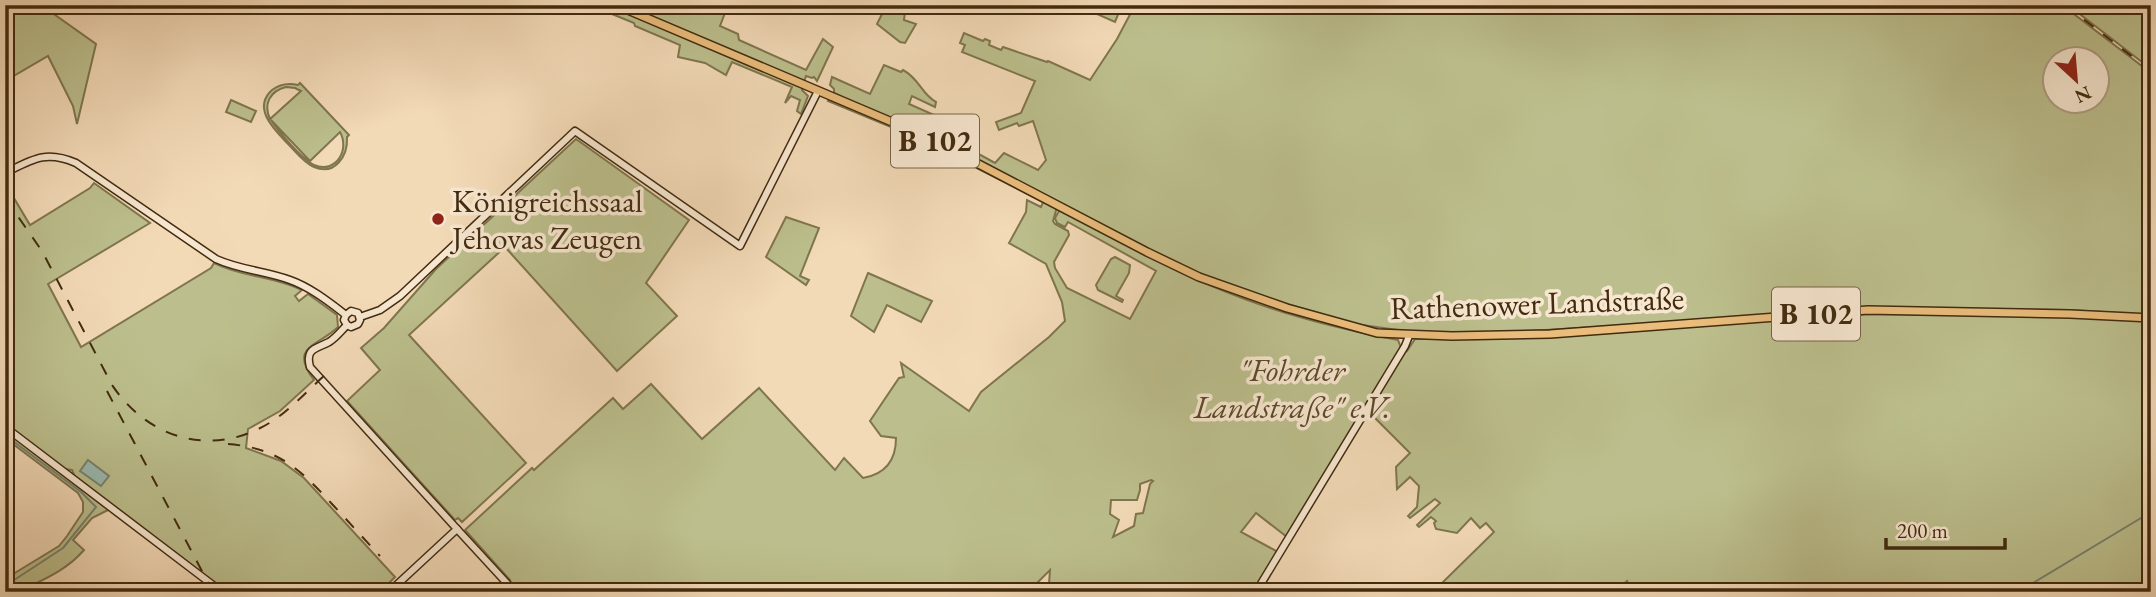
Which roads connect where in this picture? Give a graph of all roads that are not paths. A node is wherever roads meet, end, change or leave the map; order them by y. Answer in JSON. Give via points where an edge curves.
{"nodes":[{"id":1,"x":616,"y":5,"type":"edge"},
{"id":2,"x":818,"y":91,"type":"junction"},
{"id":3,"x":5,"y":173,"type":"edge"},
{"id":4,"x":346,"y":315,"type":"junction"},
{"id":5,"x":360,"y":317,"type":"junction"},
{"id":6,"x":2151,"y":318,"type":"edge"},
{"id":7,"x":347,"y":325,"type":"junction"},
{"id":8,"x":1409,"y":336,"type":"junction"},
{"id":9,"x":5,"y":427,"type":"edge"},
{"id":10,"x":457,"y":529,"type":"junction"},
{"id":11,"x":222,"y":592,"type":"edge"},
{"id":12,"x":389,"y":592,"type":"edge"},
{"id":13,"x":515,"y":592,"type":"edge"},
{"id":14,"x":1256,"y":592,"type":"edge"}],
"edges":[{"from":1,"to":2,"type":"main road","name":"Rathenower Landstraße","number":"B 102"},
{"from":2,"to":5,"type":"street","via":[[740,246],[575,131],[393,302]]},
{"from":2,"to":8,"type":"main road","name":"Rathenower Landstraße","number":"B 102","via":[[925,136],[1199,277],[1350,327]]},
{"from":3,"to":4,"type":"street","via":[[42,156],[64,158],[216,259],[297,282]]},
{"from":4,"to":5,"type":"street","via":[[354,312]]},
{"from":4,"to":7,"type":"street"},
{"from":5,"to":7,"type":"street","via":[[356,326]]},
{"from":6,"to":8,"type":"main road","name":"Rathenower Landstraße","number":"B 102","via":[[1868,310],[1549,334]]},
{"from":7,"to":10,"type":"street","via":[[312,349],[310,367]]},
{"from":8,"to":14,"type":"street"},
{"from":9,"to":11,"type":"street"},
{"from":10,"to":12,"type":"street"},
{"from":10,"to":13,"type":"street"}]}
